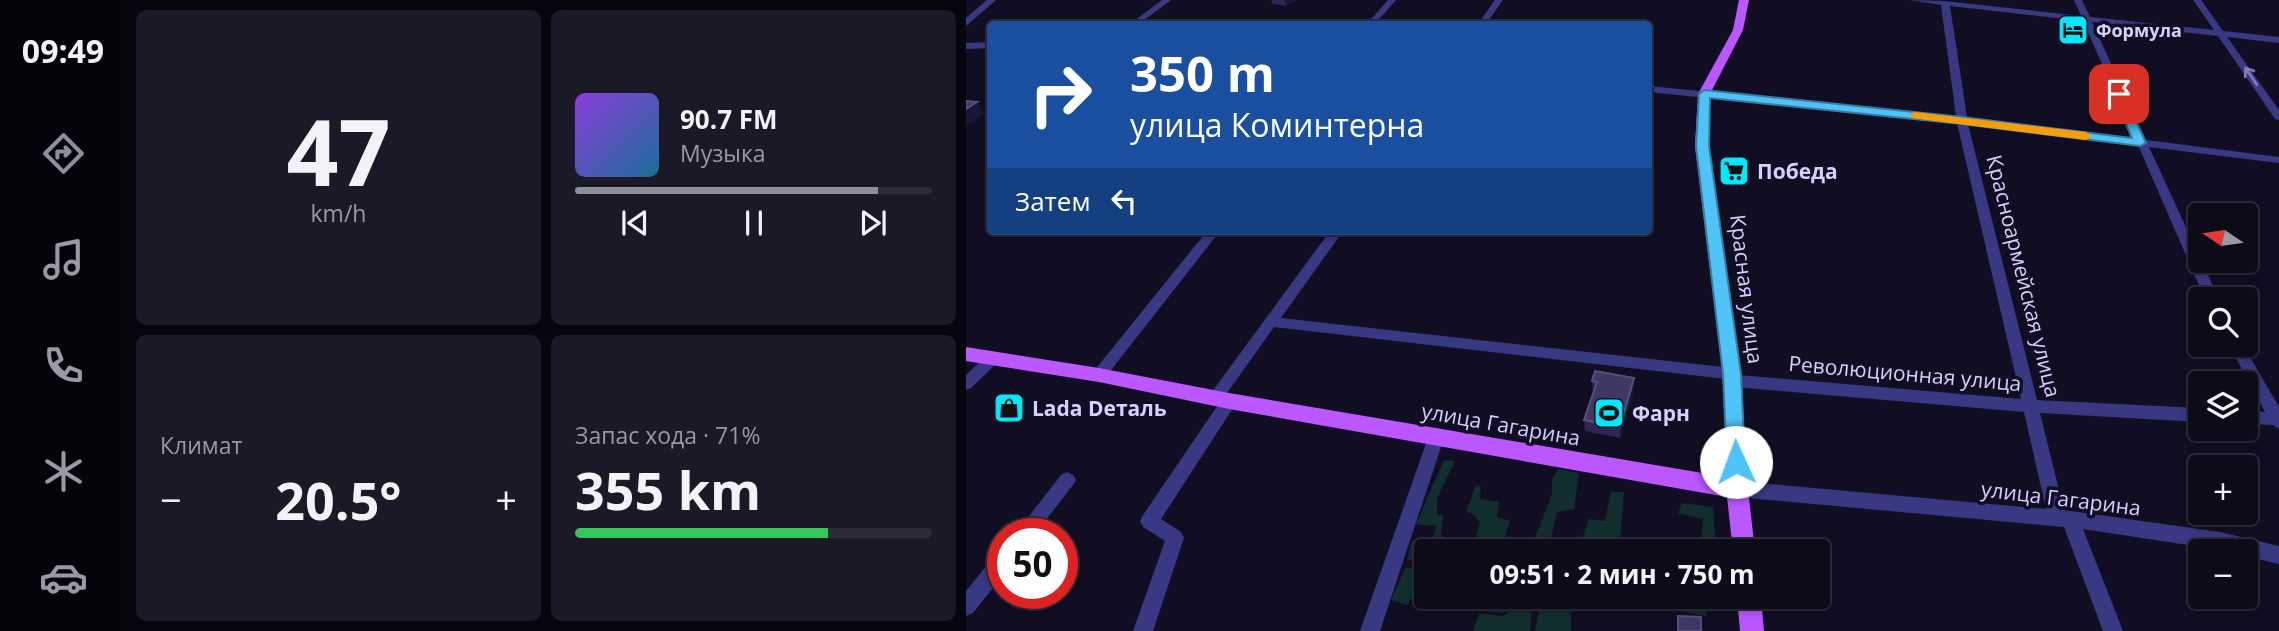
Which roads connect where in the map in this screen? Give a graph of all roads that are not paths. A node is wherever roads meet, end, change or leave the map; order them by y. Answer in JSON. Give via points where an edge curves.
{"nodes":[{"id":1,"x":992,"y":0,"type":"edge"},
{"id":2,"x":1167,"y":0,"type":"edge"},
{"id":3,"x":1392,"y":0,"type":"edge"},
{"id":4,"x":1499,"y":0,"type":"edge"},
{"id":5,"x":1744,"y":0,"type":"edge"},
{"id":6,"x":1914,"y":0,"type":"edge"},
{"id":7,"x":2078,"y":0,"type":"edge"},
{"id":8,"x":2197,"y":0,"type":"edge"},
{"id":9,"x":1953,"y":2,"type":"edge"},
{"id":10,"x":2087,"y":20,"type":"junction"},
{"id":11,"x":1138,"y":21,"type":"edge"},
{"id":12,"x":1374,"y":21,"type":"edge"},
{"id":13,"x":1484,"y":21,"type":"edge"},
{"id":14,"x":966,"y":23,"type":"edge"},
{"id":15,"x":2224,"y":35,"type":"junction"},
{"id":16,"x":2279,"y":40,"type":"edge"},
{"id":17,"x":987,"y":45,"type":"edge"},
{"id":18,"x":966,"y":46,"type":"edge"},
{"id":19,"x":1652,"y":89,"type":"edge"},
{"id":20,"x":1704,"y":94,"type":"junction"},
{"id":21,"x":2279,"y":117,"type":"edge"},
{"id":22,"x":1962,"y":120,"type":"junction"},
{"id":23,"x":2140,"y":143,"type":"junction"},
{"id":24,"x":2279,"y":160,"type":"edge"},
{"id":25,"x":1211,"y":235,"type":"edge"},
{"id":26,"x":1334,"y":235,"type":"edge"},
{"id":27,"x":2206,"y":287,"type":"edge"},
{"id":28,"x":1272,"y":322,"type":"junction"},
{"id":29,"x":966,"y":354,"type":"edge"},
{"id":30,"x":2242,"y":357,"type":"edge"},
{"id":31,"x":993,"y":358,"type":"junction"},
{"id":32,"x":1099,"y":375,"type":"junction"},
{"id":33,"x":1732,"y":377,"type":"junction"},
{"id":34,"x":966,"y":384,"type":"edge"},
{"id":35,"x":1222,"y":399,"type":"junction"},
{"id":36,"x":2032,"y":405,"type":"junction"},
{"id":37,"x":2188,"y":414,"type":"edge"},
{"id":38,"x":2258,"y":418,"type":"edge"},
{"id":39,"x":2279,"y":420,"type":"edge"},
{"id":40,"x":1437,"y":435,"type":"junction"},
{"id":41,"x":1067,"y":480,"type":"dead end"},
{"id":42,"x":1737,"y":489,"type":"junction"},
{"id":43,"x":1037,"y":518,"type":"edge"},
{"id":44,"x":2063,"y":519,"type":"junction"},
{"id":45,"x":1743,"y":539,"type":"edge"},
{"id":46,"x":2279,"y":555,"type":"edge"},
{"id":47,"x":987,"y":580,"type":"edge"},
{"id":48,"x":966,"y":606,"type":"edge"},
{"id":49,"x":1750,"y":609,"type":"edge"},
{"id":50,"x":1143,"y":631,"type":"edge"},
{"id":51,"x":1370,"y":631,"type":"edge"},
{"id":52,"x":1752,"y":631,"type":"edge"},
{"id":53,"x":2113,"y":631,"type":"edge"}],
"edges":[{"from":1,"to":14,"type":"street"},
{"from":2,"to":11,"type":"street"},
{"from":3,"to":12,"type":"street"},
{"from":4,"to":13,"type":"street"},
{"from":5,"to":20,"type":"main road","name":"Красная улица","via":[[1738,30]]},
{"from":6,"to":9,"type":"street"},
{"from":7,"to":10,"type":"street"},
{"from":8,"to":15,"type":"street"},
{"from":9,"to":10,"type":"street"},
{"from":9,"to":22,"type":"street","name":"Красноармейская улица"},
{"from":10,"to":15,"type":"street"},
{"from":10,"to":23,"type":"street"},
{"from":15,"to":16,"type":"street"},
{"from":21,"to":15,"type":"street","one_way":true},
{"from":17,"to":18,"type":"street"},
{"from":19,"to":20,"type":"street"},
{"from":20,"to":22,"type":"street"},
{"from":20,"to":33,"type":"main road","name":"Красная улица","via":[[1702,146]]},
{"from":22,"to":23,"type":"street"},
{"from":22,"to":36,"type":"street","name":"Красноармейская улица"},
{"from":23,"to":24,"type":"street"},
{"from":23,"to":27,"type":"street"},
{"from":25,"to":32,"type":"street"},
{"from":26,"to":28,"type":"street"},
{"from":28,"to":33,"type":"street","name":"Революционная улица"},
{"from":28,"to":35,"type":"street"},
{"from":29,"to":31,"type":"main road","name":"улица Гагарина"},
{"from":30,"to":39,"type":"street"},
{"from":31,"to":32,"type":"main road","name":"улица Гагарина"},
{"from":31,"to":34,"type":"street"},
{"from":32,"to":35,"type":"main road","name":"улица Гагарина"},
{"from":33,"to":36,"type":"street","name":"Революционная улица"},
{"from":33,"to":42,"type":"main road","name":"Красная улица"},
{"from":35,"to":40,"type":"main road","name":"улица Гагарина"},
{"from":35,"to":50,"type":"street","via":[[1149,521],[1175,538]]},
{"from":36,"to":37,"type":"street","name":"Революционная улица"},
{"from":36,"to":44,"type":"street","name":"Красноармейская улица"},
{"from":38,"to":39,"type":"street"},
{"from":40,"to":42,"type":"main road","name":"улица Гагарина"},
{"from":40,"to":51,"type":"street"},
{"from":41,"to":43,"type":"street"},
{"from":42,"to":44,"type":"street","name":"улица Гагарина"},
{"from":42,"to":45,"type":"main road","name":"Красная улица"},
{"from":44,"to":46,"type":"street","name":"улица Гагарина","via":[[2220,541]]},
{"from":44,"to":53,"type":"street","name":"Красноармейская улица"},
{"from":47,"to":48,"type":"street"},
{"from":49,"to":52,"type":"main road"}]}
